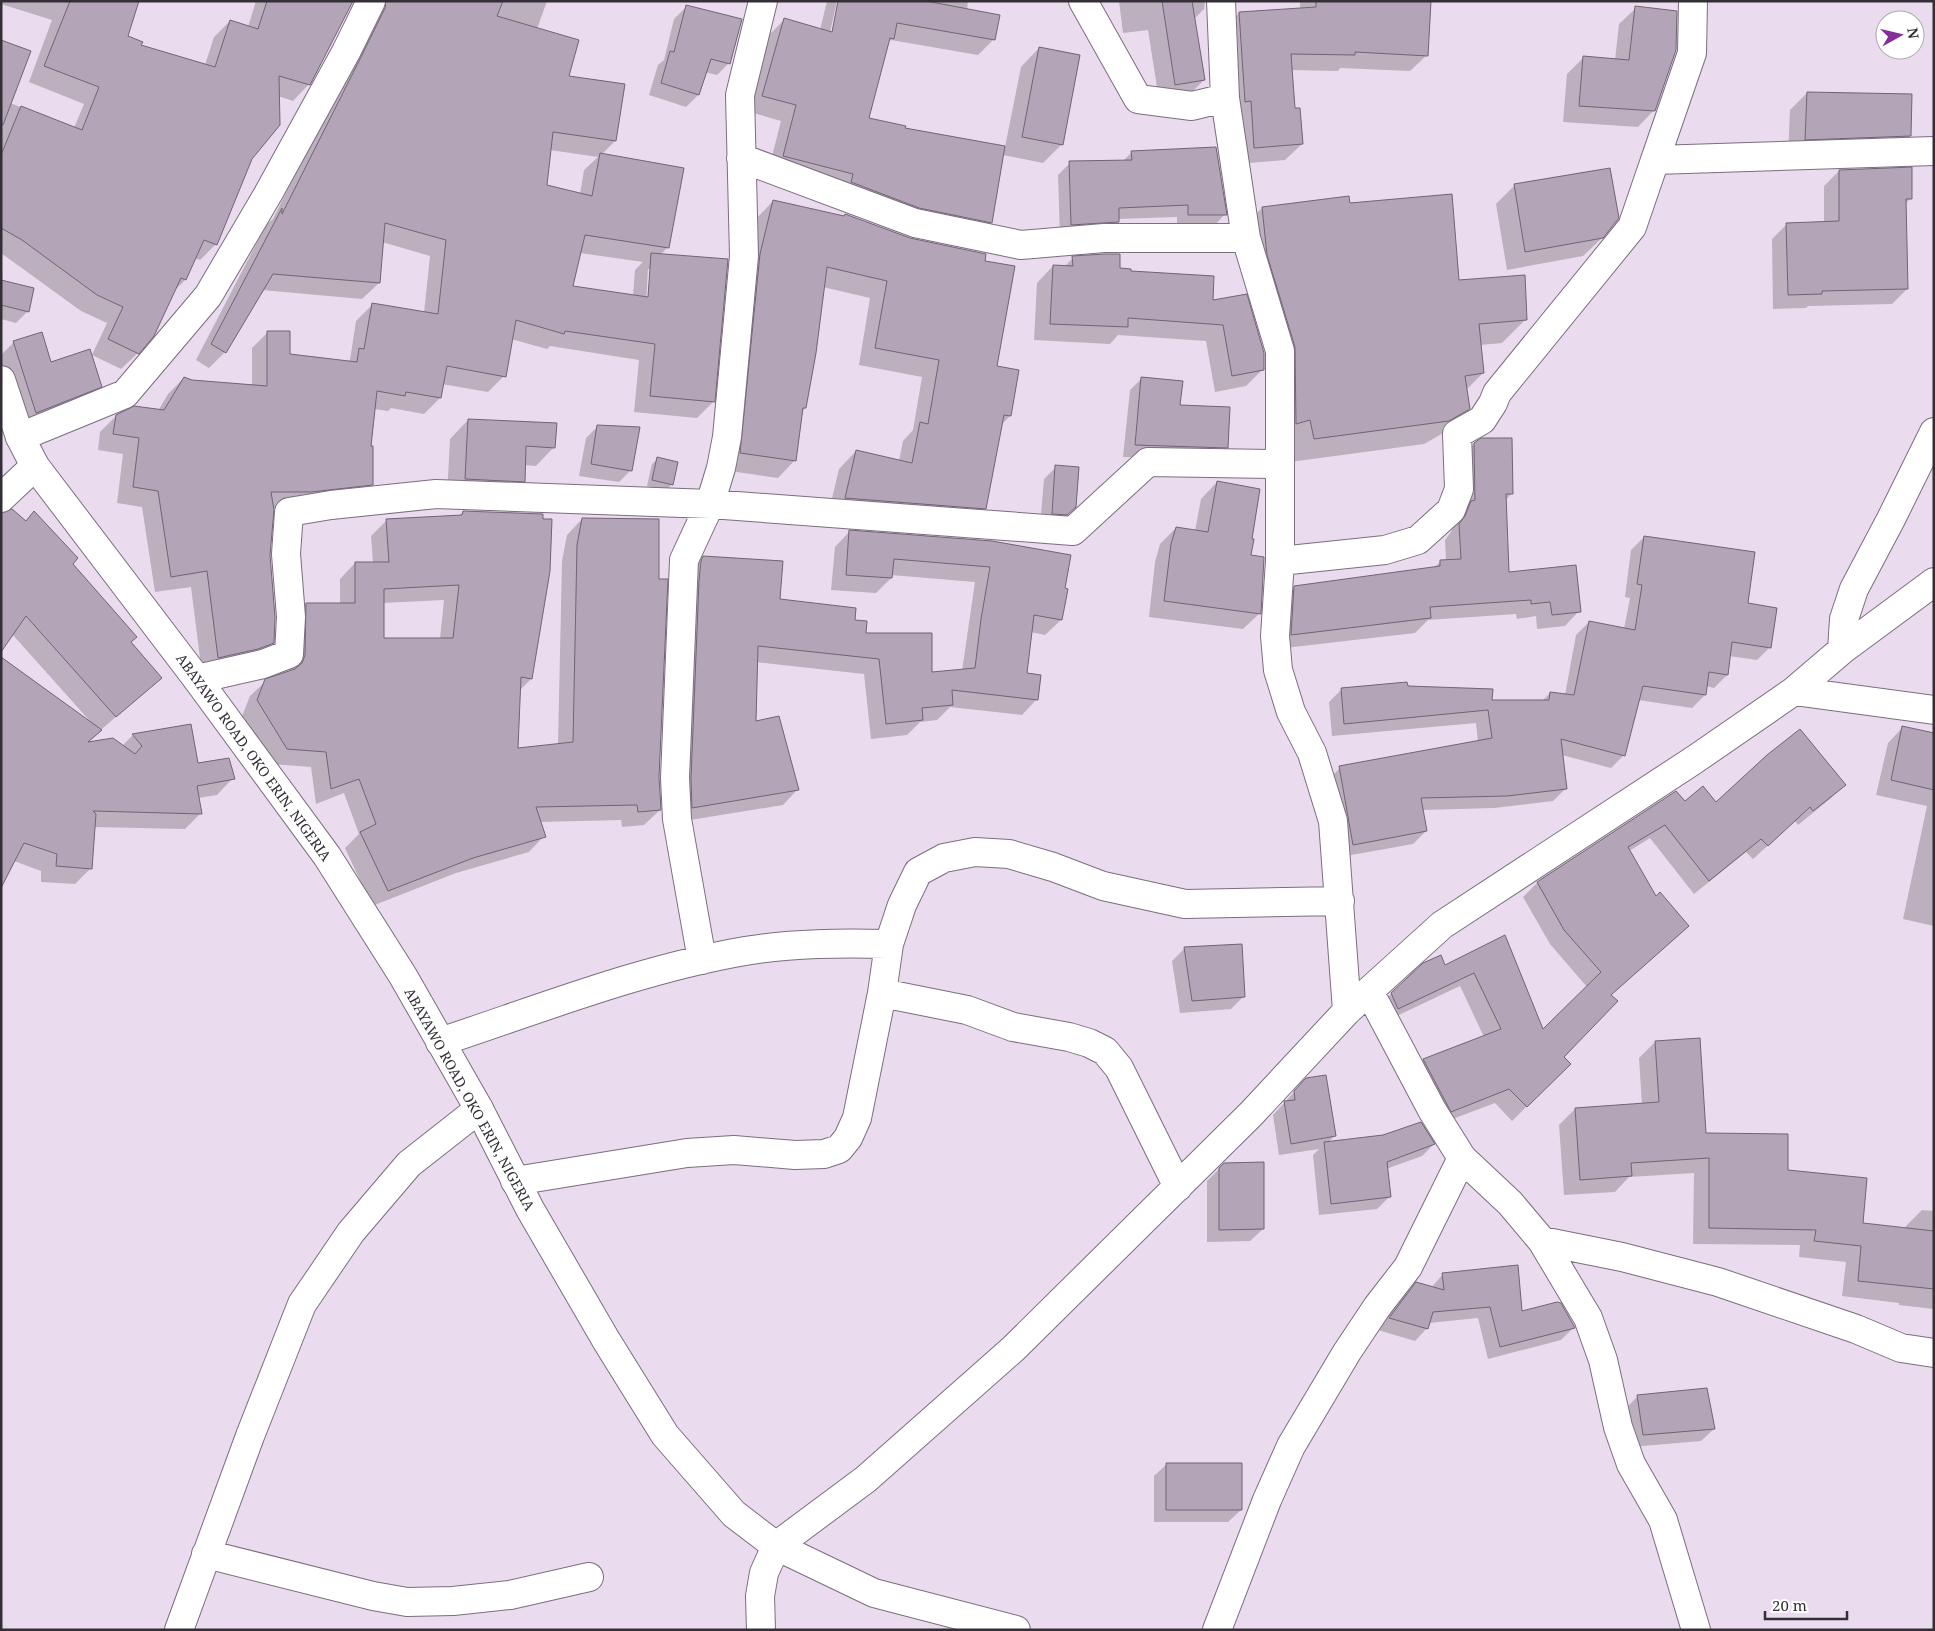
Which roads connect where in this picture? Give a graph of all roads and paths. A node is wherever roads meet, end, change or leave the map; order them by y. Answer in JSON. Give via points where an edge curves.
{"nodes":[{"id":1,"x":370,"y":1,"type":"edge"},
{"id":2,"x":763,"y":1,"type":"edge"},
{"id":3,"x":1083,"y":1,"type":"edge"},
{"id":4,"x":1221,"y":1,"type":"edge"},
{"id":5,"x":1693,"y":1,"type":"edge"},
{"id":6,"x":1225,"y":98,"type":"junction"},
{"id":7,"x":1934,"y":151,"type":"edge"},
{"id":8,"x":741,"y":158,"type":"junction"},
{"id":9,"x":1655,"y":160,"type":"junction"},
{"id":10,"x":1246,"y":238,"type":"junction"},
{"id":11,"x":1,"y":380,"type":"edge"},
{"id":12,"x":1934,"y":432,"type":"edge"},
{"id":13,"x":20,"y":437,"type":"junction"},
{"id":14,"x":1280,"y":464,"type":"junction"},
{"id":15,"x":35,"y":466,"type":"junction"},
{"id":16,"x":1,"y":498,"type":"edge"},
{"id":17,"x":710,"y":504,"type":"junction"},
{"id":18,"x":1280,"y":561,"type":"junction"},
{"id":19,"x":1934,"y":582,"type":"edge"},
{"id":20,"x":1842,"y":650,"type":"junction"},
{"id":21,"x":197,"y":679,"type":"junction"},
{"id":22,"x":1794,"y":691,"type":"junction"},
{"id":23,"x":1934,"y":710,"type":"edge"},
{"id":24,"x":1340,"y":901,"type":"junction"},
{"id":25,"x":889,"y":944,"type":"junction"},
{"id":26,"x":702,"y":960,"type":"junction"},
{"id":27,"x":1369,"y":991,"type":"junction"},
{"id":28,"x":882,"y":993,"type":"junction"},
{"id":29,"x":1347,"y":1011,"type":"junction"},
{"id":30,"x":440,"y":1042,"type":"junction"},
{"id":31,"x":479,"y":1109,"type":"junction"},
{"id":32,"x":1462,"y":1158,"type":"junction"},
{"id":33,"x":515,"y":1181,"type":"junction"},
{"id":34,"x":1178,"y":1187,"type":"junction"},
{"id":35,"x":1542,"y":1241,"type":"junction"},
{"id":36,"x":1934,"y":1353,"type":"edge"},
{"id":37,"x":776,"y":1546,"type":"junction"},
{"id":38,"x":206,"y":1554,"type":"junction"},
{"id":39,"x":589,"y":1578,"type":"dead end"},
{"id":40,"x":179,"y":1630,"type":"edge"},
{"id":41,"x":762,"y":1630,"type":"edge"},
{"id":42,"x":1016,"y":1630,"type":"edge"},
{"id":43,"x":1217,"y":1630,"type":"edge"},
{"id":44,"x":1696,"y":1630,"type":"edge"}],
"edges":[{"from":1,"to":13,"type":"street","via":[[273,186],[208,296],[125,394]]},
{"from":2,"to":8,"type":"street","via":[[740,95]]},
{"from":3,"to":6,"type":"street","via":[[1138,99],[1192,106]]},
{"from":4,"to":6,"type":"street"},
{"from":5,"to":9,"type":"street","via":[[1692,53]]},
{"from":6,"to":10,"type":"street"},
{"from":7,"to":9,"type":"street"},
{"from":8,"to":10,"type":"street","via":[[915,223],[1021,245],[1104,238]]},
{"from":8,"to":17,"type":"street","via":[[744,256],[727,437]]},
{"from":9,"to":18,"type":"street","via":[[1632,227],[1497,393],[1482,420],[1457,434],[1459,489],[1451,510],[1418,540],[1385,550]]},
{"from":10,"to":14,"type":"street","via":[[1280,351]]},
{"from":11,"to":13,"type":"street","name":"ABAYAWO ROAD, OKO ERIN, NIGERIA"},
{"from":12,"to":20,"type":"street","via":[[1854,589],[1844,620]]},
{"from":13,"to":15,"type":"street","name":"ABAYAWO ROAD, OKO ERIN, NIGERIA"},
{"from":14,"to":17,"type":"street","via":[[1148,462],[1073,532]]},
{"from":14,"to":18,"type":"street"},
{"from":15,"to":16,"type":"street"},
{"from":15,"to":21,"type":"street","name":"ABAYAWO ROAD, OKO ERIN, NIGERIA"},
{"from":17,"to":21,"type":"street","via":[[436,494],[289,512],[286,554],[292,617],[289,654],[263,664]]},
{"from":17,"to":26,"type":"street","via":[[684,560],[674,778],[680,838]]},
{"from":18,"to":24,"type":"street","via":[[1275,636],[1278,670],[1291,712],[1312,753],[1333,821]]},
{"from":19,"to":20,"type":"street"},
{"from":20,"to":22,"type":"street"},
{"from":21,"to":30,"type":"street","name":"ABAYAWO ROAD, OKO ERIN, NIGERIA","via":[[327,856],[403,976]]},
{"from":22,"to":23,"type":"street"},
{"from":22,"to":27,"type":"street","via":[[1442,925]]},
{"from":24,"to":25,"type":"street","via":[[1186,904],[1103,886],[1009,854],[976,852],[944,858],[918,872],[902,905]]},
{"from":24,"to":29,"type":"street"},
{"from":25,"to":26,"type":"street","via":[[814,943]]},
{"from":25,"to":28,"type":"street"},
{"from":26,"to":30,"type":"street","via":[[673,966]]},
{"from":27,"to":29,"type":"street"},
{"from":27,"to":32,"type":"street","via":[[1432,1110]]},
{"from":28,"to":33,"type":"street","via":[[857,1118],[839,1149],[824,1154],[795,1155],[734,1150],[687,1153]]},
{"from":28,"to":34,"type":"street","via":[[967,1010],[1013,1027],[1069,1037],[1105,1050],[1119,1068]]},
{"from":29,"to":34,"type":"street"},
{"from":30,"to":31,"type":"street","name":"ABAYAWO ROAD, OKO ERIN, NIGERIA"},
{"from":31,"to":33,"type":"street","name":"ABAYAWO ROAD, OKO ERIN, NIGERIA"},
{"from":31,"to":38,"type":"street","via":[[409,1164],[351,1232],[302,1304]]},
{"from":32,"to":35,"type":"street","via":[[1510,1203]]},
{"from":32,"to":43,"type":"street","via":[[1408,1268],[1347,1352],[1291,1446],[1266,1500]]},
{"from":33,"to":37,"type":"street","name":"ABAYAWO ROAD, OKO ERIN, NIGERIA","via":[[606,1340],[665,1434],[734,1514]]},
{"from":34,"to":37,"type":"street","via":[[1013,1350],[866,1480]]},
{"from":35,"to":36,"type":"street","via":[[1622,1257],[1718,1282],[1856,1329],[1901,1348]]},
{"from":35,"to":44,"type":"street","via":[[1588,1318],[1603,1360],[1618,1427],[1631,1464],[1663,1520]]},
{"from":37,"to":41,"type":"street","via":[[764,1573],[760,1596]]},
{"from":37,"to":42,"type":"street","name":"ABAYAWO ROAD, OKO ERIN, NIGERIA","via":[[874,1593]]},
{"from":38,"to":39,"type":"street","via":[[407,1602],[510,1595]]},
{"from":38,"to":40,"type":"street"}]}
